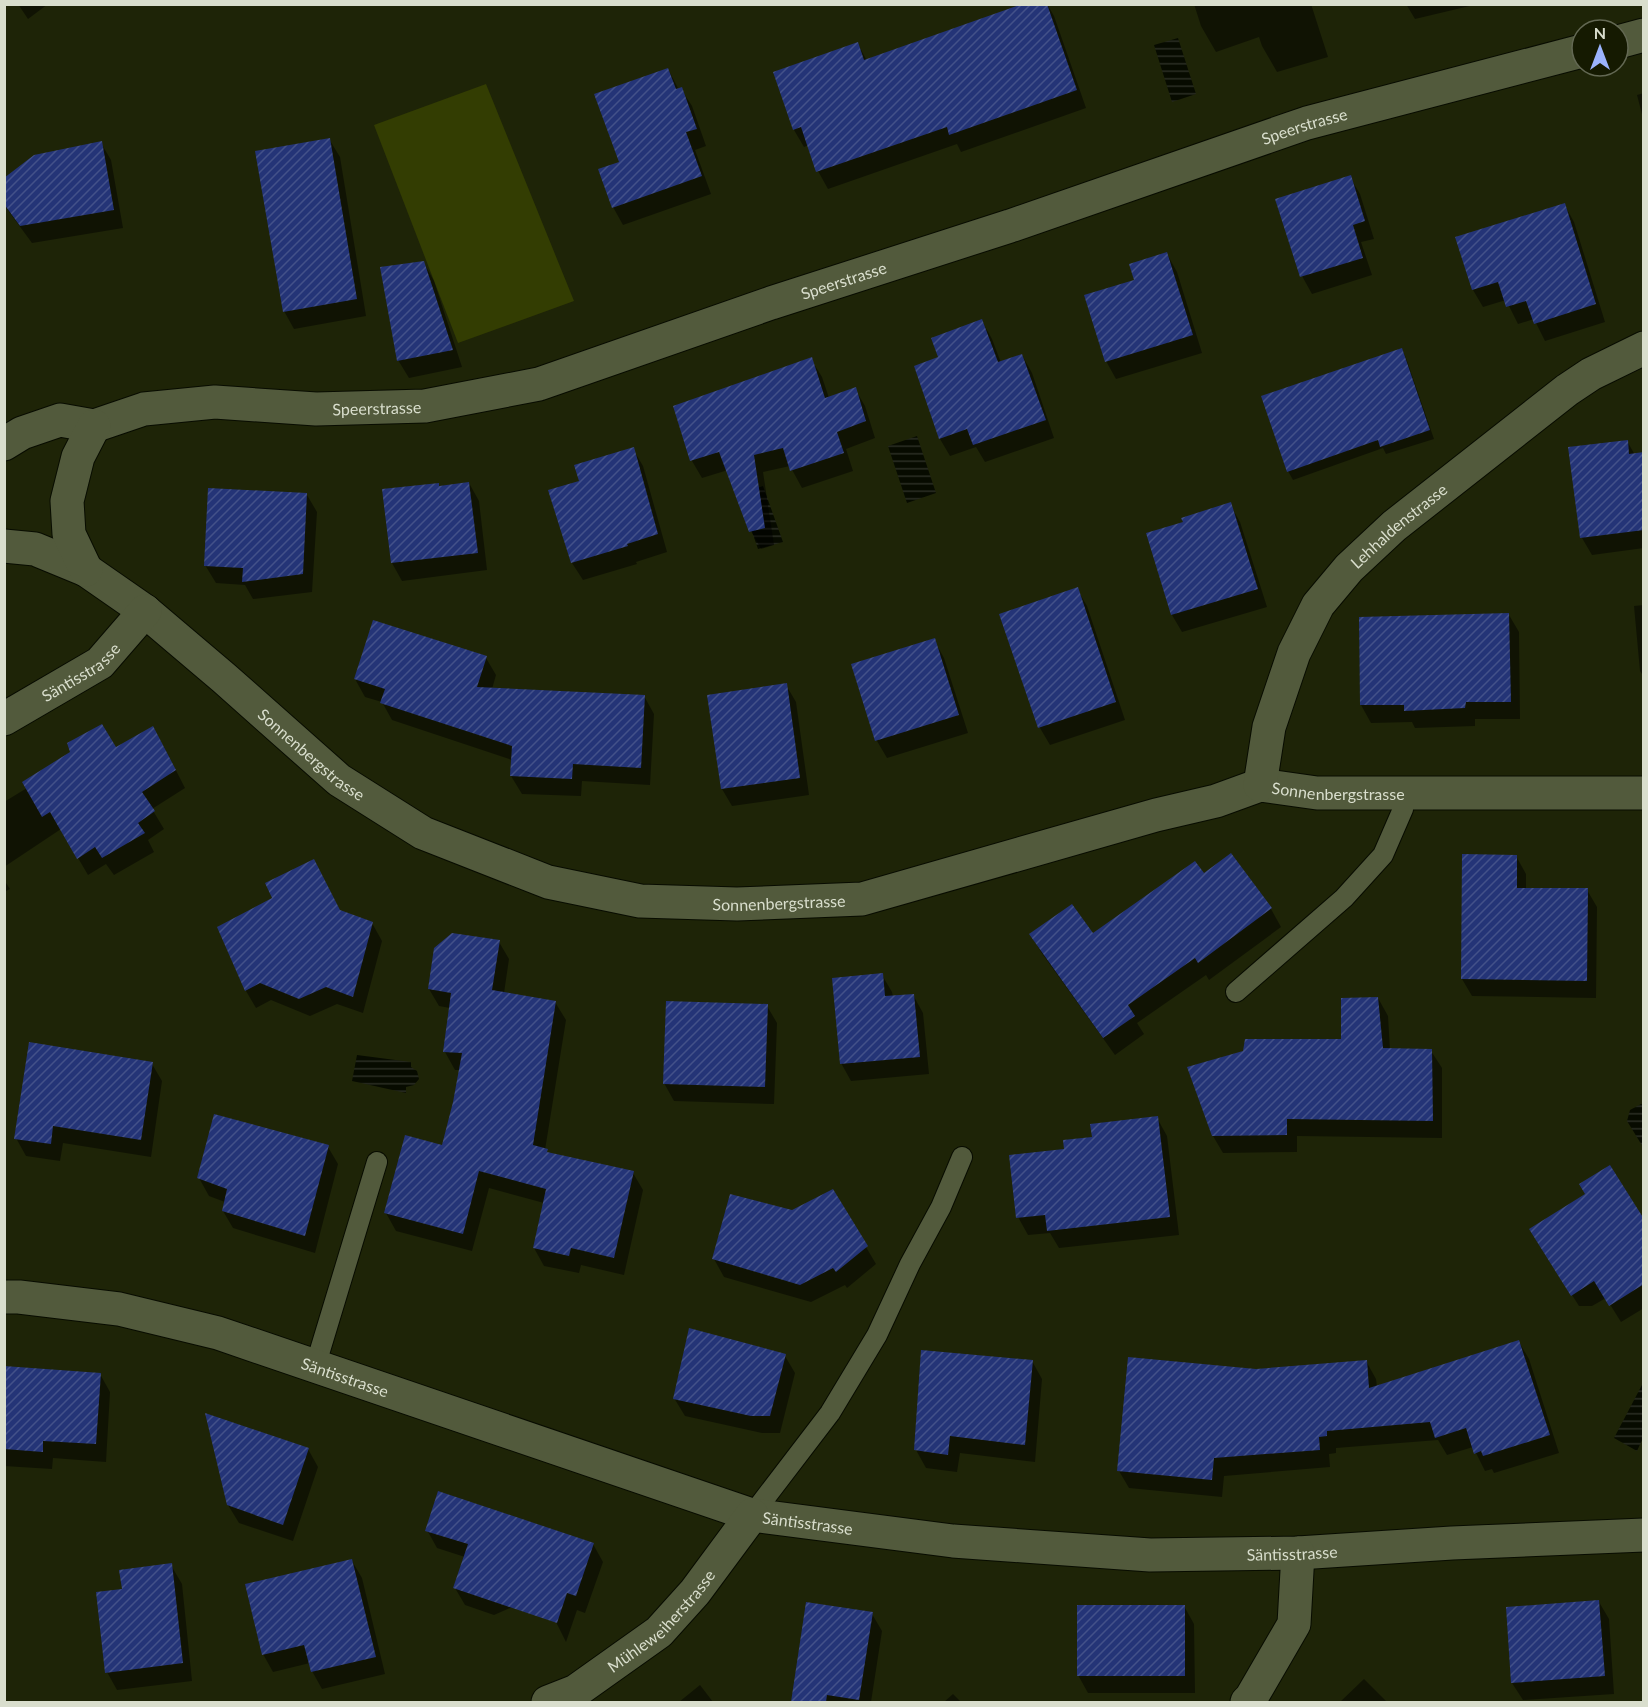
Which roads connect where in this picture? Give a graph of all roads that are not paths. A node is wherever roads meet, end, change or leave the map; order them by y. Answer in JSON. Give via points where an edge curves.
{"nodes":[{"id":1,"x":1570,"y":54,"type":"edge"},
{"id":2,"x":1644,"y":348,"type":"edge"},
{"id":3,"x":94,"y":426,"type":"junction"},
{"id":4,"x":4,"y":444,"type":"edge"},
{"id":5,"x":4,"y":546,"type":"edge"},
{"id":6,"x":86,"y":570,"type":"junction"},
{"id":7,"x":146,"y":612,"type":"junction"},
{"id":8,"x":4,"y":719,"type":"edge"},
{"id":9,"x":1260,"y":785,"type":"junction"},
{"id":10,"x":1405,"y":792,"type":"junction"},
{"id":11,"x":1644,"y":793,"type":"edge"},
{"id":12,"x":1236,"y":992,"type":"dead end"},
{"id":13,"x":962,"y":1157,"type":"dead end"},
{"id":14,"x":377,"y":1162,"type":"dead end"},
{"id":15,"x":4,"y":1298,"type":"edge"},
{"id":16,"x":315,"y":1367,"type":"junction"},
{"id":17,"x":752,"y":1515,"type":"junction"},
{"id":18,"x":1644,"y":1535,"type":"edge"},
{"id":19,"x":1298,"y":1553,"type":"junction"},
{"id":20,"x":548,"y":1702,"type":"edge"},
{"id":21,"x":1247,"y":1702,"type":"edge"}],
"edges":[{"from":1,"to":3,"type":"street","name":"Speerstrasse","via":[[1307,123],[539,384],[425,406],[316,409],[215,402],[144,409]]},
{"from":2,"to":9,"type":"street","name":"Lehhaldenstrasse","via":[[1567,390],[1394,526],[1349,568],[1318,605],[1293,653],[1269,727]]},
{"from":3,"to":4,"type":"street","name":"Speerstrasse","via":[[60,420],[22,433]]},
{"from":3,"to":6,"type":"street","via":[[78,457],[67,501],[69,534]]},
{"from":5,"to":6,"type":"street","name":"Sonnenbergstrasse","via":[[35,549]]},
{"from":6,"to":7,"type":"street","name":"Sonnenbergstrasse"},
{"from":7,"to":8,"type":"street","name":"Säntisstrasse","via":[[100,663]]},
{"from":7,"to":9,"type":"street","name":"Sonnenbergstrasse","via":[[339,780],[423,833],[548,882],[640,901],[737,904],[862,899],[1216,801]]},
{"from":9,"to":10,"type":"street","name":"Sonnenbergstrasse","via":[[1317,793]]},
{"from":10,"to":11,"type":"street","name":"Sonnenbergstrasse"},
{"from":10,"to":12,"type":"lane","via":[[1403,809],[1383,855],[1344,898]]},
{"from":13,"to":17,"type":"lane","via":[[877,1335],[830,1413]]},
{"from":14,"to":16,"type":"lane"},
{"from":15,"to":16,"type":"street","name":"Säntisstrasse","via":[[118,1310],[218,1333]]},
{"from":16,"to":17,"type":"street","name":"Säntisstrasse"},
{"from":17,"to":19,"type":"street","name":"Säntisstrasse","via":[[953,1541],[1103,1552]]},
{"from":17,"to":20,"type":"street","name":"Mühleweiherstrasse","via":[[695,1592],[659,1632],[576,1691]]},
{"from":18,"to":19,"type":"street","name":"Säntisstrasse"},
{"from":19,"to":21,"type":"street","via":[[1293,1624]]}]}
